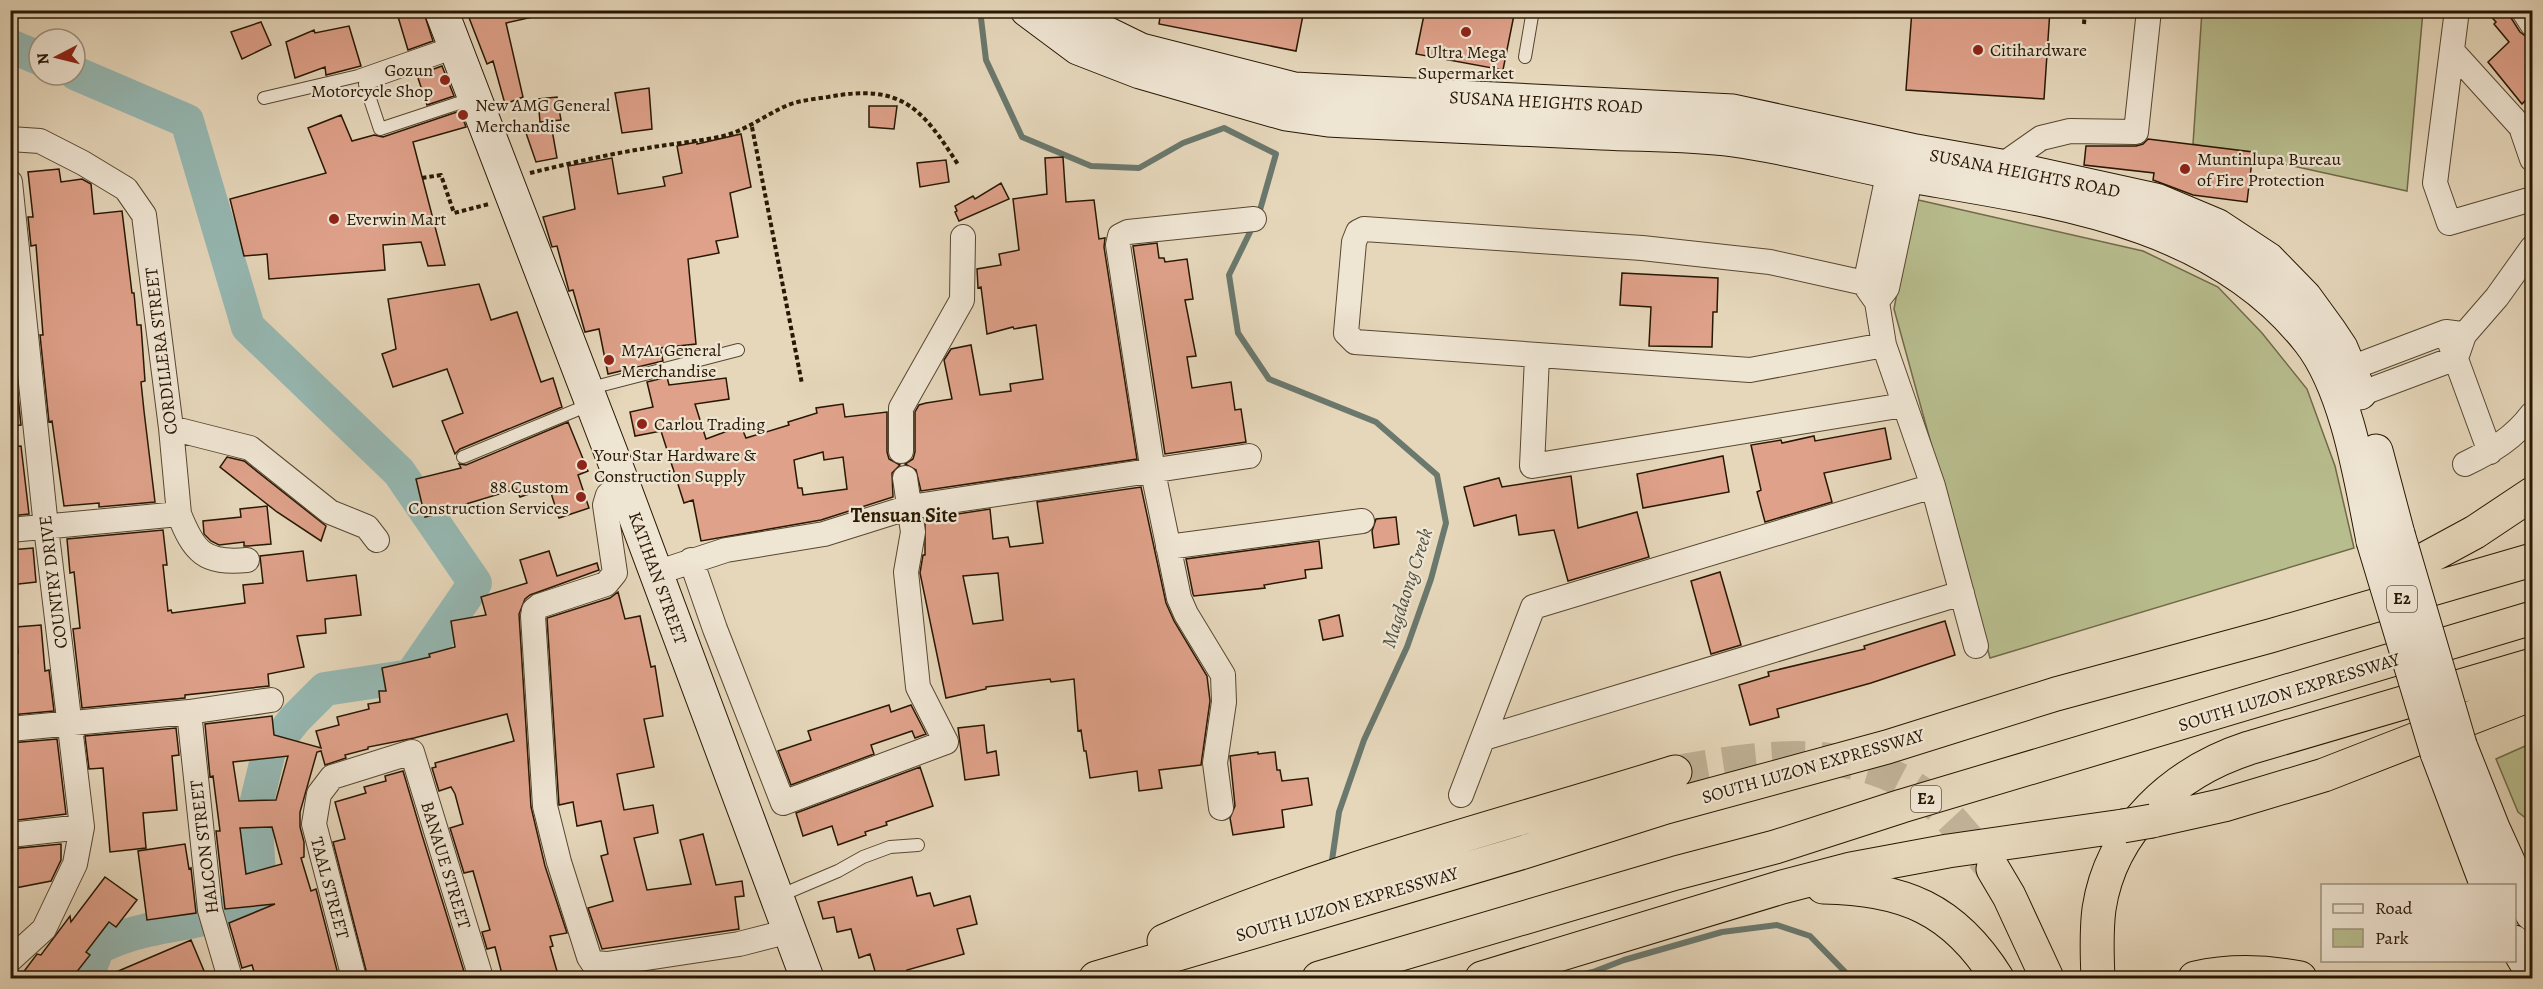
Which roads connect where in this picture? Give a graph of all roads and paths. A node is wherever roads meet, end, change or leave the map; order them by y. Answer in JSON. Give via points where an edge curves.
{"nodes":[{"id":1,"x":441,"y":10,"type":"edge"},
{"id":2,"x":1027,"y":10,"type":"edge"},
{"id":3,"x":1533,"y":10,"type":"edge"},
{"id":4,"x":2085,"y":10,"type":"edge"},
{"id":5,"x":2149,"y":10,"type":"edge"},
{"id":6,"x":2457,"y":10,"type":"edge"},
{"id":7,"x":2523,"y":10,"type":"edge"},
{"id":8,"x":1074,"y":11,"type":"edge"},
{"id":9,"x":2084,"y":24,"type":"dead end"},
{"id":10,"x":2532,"y":24,"type":"edge"},
{"id":11,"x":455,"y":47,"type":"junction"},
{"id":12,"x":2453,"y":52,"type":"junction"},
{"id":13,"x":1525,"y":57,"type":"dead end"},
{"id":14,"x":264,"y":98,"type":"dead end"},
{"id":15,"x":475,"y":98,"type":"junction"},
{"id":16,"x":2527,"y":121,"type":"edge"},
{"id":17,"x":752,"y":127,"type":"junction"},
{"id":18,"x":10,"y":139,"type":"edge"},
{"id":19,"x":2532,"y":159,"type":"edge"},
{"id":20,"x":1902,"y":161,"type":"junction"},
{"id":21,"x":959,"y":166,"type":"dead end"},
{"id":22,"x":2001,"y":166,"type":"junction"},
{"id":23,"x":422,"y":177,"type":"dead end"},
{"id":24,"x":10,"y":182,"type":"edge"},
{"id":25,"x":510,"y":188,"type":"junction"},
{"id":26,"x":2532,"y":199,"type":"edge"},
{"id":27,"x":1254,"y":219,"type":"dead end"},
{"id":28,"x":963,"y":237,"type":"dead end"},
{"id":29,"x":2532,"y":248,"type":"edge"},
{"id":30,"x":1876,"y":292,"type":"junction"},
{"id":31,"x":2455,"y":333,"type":"junction"},
{"id":32,"x":1884,"y":345,"type":"junction"},
{"id":33,"x":738,"y":350,"type":"dead end"},
{"id":34,"x":1537,"y":357,"type":"junction"},
{"id":35,"x":2456,"y":358,"type":"junction"},
{"id":36,"x":2355,"y":381,"type":"junction"},
{"id":37,"x":802,"y":384,"type":"dead end"},
{"id":38,"x":589,"y":396,"type":"junction"},
{"id":39,"x":1904,"y":405,"type":"junction"},
{"id":40,"x":2532,"y":414,"type":"edge"},
{"id":41,"x":171,"y":428,"type":"junction"},
{"id":42,"x":901,"y":451,"type":"dead end"},
{"id":43,"x":2490,"y":452,"type":"junction"},
{"id":44,"x":1249,"y":456,"type":"dead end"},
{"id":45,"x":463,"y":457,"type":"dead end"},
{"id":46,"x":2465,"y":464,"type":"dead end"},
{"id":47,"x":1152,"y":472,"type":"junction"},
{"id":48,"x":905,"y":478,"type":"dead end"},
{"id":49,"x":622,"y":484,"type":"junction"},
{"id":50,"x":1933,"y":486,"type":"junction"},
{"id":51,"x":2532,"y":494,"type":"edge"},
{"id":52,"x":910,"y":507,"type":"junction"},
{"id":53,"x":179,"y":514,"type":"junction"},
{"id":54,"x":1362,"y":521,"type":"dead end"},
{"id":55,"x":46,"y":527,"type":"junction"},
{"id":56,"x":10,"y":530,"type":"edge"},
{"id":57,"x":2386,"y":537,"type":"junction"},
{"id":58,"x":377,"y":540,"type":"dead end"},
{"id":59,"x":1168,"y":548,"type":"junction"},
{"id":60,"x":247,"y":560,"type":"dead end"},
{"id":61,"x":691,"y":560,"type":"junction"},
{"id":62,"x":2532,"y":560,"type":"edge"},
{"id":63,"x":656,"y":573,"type":"junction"},
{"id":64,"x":1962,"y":593,"type":"junction"},
{"id":65,"x":2357,"y":612,"type":"junction"},
{"id":66,"x":2532,"y":618,"type":"edge"},
{"id":67,"x":1976,"y":646,"type":"dead end"},
{"id":68,"x":2532,"y":664,"type":"edge"},
{"id":69,"x":2532,"y":694,"type":"edge"},
{"id":70,"x":271,"y":700,"type":"dead end"},
{"id":71,"x":189,"y":712,"type":"junction"},
{"id":72,"x":70,"y":723,"type":"junction"},
{"id":73,"x":10,"y":729,"type":"edge"},
{"id":74,"x":1484,"y":738,"type":"junction"},
{"id":75,"x":2448,"y":749,"type":"junction"},
{"id":76,"x":412,"y":752,"type":"joint"},
{"id":77,"x":1675,"y":772,"type":"tunnel mouth"},
{"id":78,"x":1461,"y":795,"type":"dead end"},
{"id":79,"x":1221,"y":808,"type":"dead end"},
{"id":80,"x":82,"y":826,"type":"junction"},
{"id":81,"x":10,"y":835,"type":"edge"},
{"id":82,"x":918,"y":845,"type":"dead end"},
{"id":83,"x":1993,"y":869,"type":"tunnel mouth"},
{"id":84,"x":2487,"y":884,"type":"edge"},
{"id":85,"x":1782,"y":887,"type":"junction"},
{"id":86,"x":777,"y":897,"type":"junction"},
{"id":87,"x":2532,"y":914,"type":"edge"},
{"id":88,"x":790,"y":931,"type":"junction"},
{"id":89,"x":2516,"y":945,"type":"edge"},
{"id":90,"x":10,"y":960,"type":"edge"},
{"id":91,"x":2532,"y":973,"type":"edge"},
{"id":92,"x":230,"y":978,"type":"edge"},
{"id":93,"x":354,"y":978,"type":"edge"},
{"id":94,"x":481,"y":978,"type":"edge"},
{"id":95,"x":807,"y":978,"type":"edge"},
{"id":96,"x":1079,"y":978,"type":"edge"},
{"id":97,"x":1096,"y":978,"type":"edge"},
{"id":98,"x":1319,"y":978,"type":"edge"},
{"id":99,"x":1482,"y":978,"type":"edge"},
{"id":100,"x":1997,"y":978,"type":"edge"},
{"id":101,"x":2047,"y":978,"type":"edge"},
{"id":102,"x":2098,"y":978,"type":"edge"},
{"id":103,"x":2195,"y":978,"type":"edge"},
{"id":104,"x":2300,"y":978,"type":"edge"}],
"edges":[{"from":1,"to":11,"type":"main road","name":"KATIHAN STREET"},
{"from":2,"to":20,"type":"main road","name":"SUSANA HEIGHTS ROAD","via":[[1078,48],[1140,72],[1286,114],[1328,120],[1731,139]]},
{"from":3,"to":13,"type":"lane"},
{"from":4,"to":9,"type":"path"},
{"from":5,"to":22,"type":"street","via":[[2136,132],[2070,131],[2041,138]]},
{"from":6,"to":12,"type":"street"},
{"from":7,"to":10,"type":"street"},
{"from":8,"to":20,"type":"main road","name":"SUSANA HEIGHTS ROAD","via":[[1098,29],[1141,50],[1294,89],[1733,111]]},
{"from":11,"to":14,"type":"lane"},
{"from":11,"to":15,"type":"main road","name":"KATIHAN STREET"},
{"from":11,"to":15,"type":"lane","via":[[365,84],[380,129]]},
{"from":12,"to":16,"type":"street"},
{"from":12,"to":26,"type":"street","via":[[2435,183],[2449,223]]},
{"from":15,"to":25,"type":"main road","name":"KATIHAN STREET"},
{"from":16,"to":19,"type":"street"},
{"from":17,"to":21,"type":"path","via":[[788,105],[805,100],[881,93],[903,101],[923,115]]},
{"from":17,"to":25,"type":"path","via":[[712,139],[616,154]]},
{"from":17,"to":37,"type":"path"},
{"from":18,"to":41,"type":"street","name":"CORDILLERA STREET","via":[[40,141],[83,163],[126,189],[144,215]]},
{"from":20,"to":22,"type":"main road","name":"SUSANA HEIGHTS ROAD"},
{"from":20,"to":30,"type":"street"},
{"from":20,"to":57,"type":"main road","name":"SUSANA HEIGHTS ROAD","via":[[2150,228],[2203,252],[2248,282],[2287,315],[2311,343],[2326,369]]},
{"from":22,"to":36,"type":"main road","name":"SUSANA HEIGHTS ROAD","via":[[2156,200],[2218,226],[2268,259],[2305,297],[2341,348]]},
{"from":23,"to":25,"type":"path","via":[[441,174],[454,213]]},
{"from":24,"to":55,"type":"street","name":"COUNTRY DRIVE"},
{"from":25,"to":38,"type":"main road","name":"KATIHAN STREET"},
{"from":27,"to":47,"type":"street","via":[[1120,236],[1118,245]]},
{"from":28,"to":42,"type":"street","via":[[962,300],[901,408]]},
{"from":29,"to":31,"type":"street","via":[[2497,297]]},
{"from":30,"to":32,"type":"street"},
{"from":30,"to":34,"type":"street","via":[[1758,260],[1364,229],[1358,232],[1346,333],[1356,342]]},
{"from":31,"to":35,"type":"street"},
{"from":31,"to":36,"type":"street"},
{"from":32,"to":34,"type":"street","via":[[1750,370]]},
{"from":32,"to":39,"type":"street"},
{"from":33,"to":38,"type":"lane"},
{"from":34,"to":39,"type":"street","via":[[1532,466]]},
{"from":35,"to":36,"type":"street"},
{"from":35,"to":43,"type":"street"},
{"from":36,"to":57,"type":"main road","name":"SUSANA HEIGHTS ROAD"},
{"from":38,"to":45,"type":"lane"},
{"from":38,"to":49,"type":"main road","name":"KATIHAN STREET"},
{"from":39,"to":50,"type":"street"},
{"from":40,"to":43,"type":"street","via":[[2521,430]]},
{"from":41,"to":53,"type":"street","name":"CORDILLERA STREET"},
{"from":41,"to":58,"type":"street","via":[[250,448],[330,512],[367,527]]},
{"from":43,"to":46,"type":"street"},
{"from":44,"to":47,"type":"street"},
{"from":47,"to":52,"type":"street"},
{"from":47,"to":59,"type":"street"},
{"from":48,"to":52,"type":"street","name":"KATIHAN STREET"},
{"from":49,"to":63,"type":"main road","name":"KATIHAN STREET"},
{"from":49,"to":88,"type":"street","via":[[608,495],[605,505],[615,573],[612,580],[538,606],[533,616],[546,806],[559,862],[590,957],[593,963],[607,964],[739,944]]},
{"from":50,"to":64,"type":"street"},
{"from":50,"to":74,"type":"street","via":[[1533,607]]},
{"from":51,"to":65,"type":"highway","via":[[2498,519],[2427,558]]},
{"from":52,"to":61,"type":"street","via":[[824,534],[726,550]]},
{"from":52,"to":61,"type":"street","name":"KATIHAN STREET","via":[[913,532],[906,572],[918,687],[946,742],[783,803]]},
{"from":53,"to":55,"type":"street"},
{"from":53,"to":60,"type":"street","name":"CORDILLERA STREET","via":[[188,538],[200,552],[224,562]]},
{"from":54,"to":59,"type":"street"},
{"from":55,"to":56,"type":"street"},
{"from":55,"to":72,"type":"street","name":"COUNTRY DRIVE"},
{"from":57,"to":75,"type":"main road","name":"SUSANA HEIGHTS ROAD","bridge":true},
{"from":59,"to":79,"type":"street","via":[[1179,598],[1223,675],[1224,702],[1215,763]]},
{"from":61,"to":63,"type":"street"},
{"from":62,"to":65,"type":"highway","name":"SOUTH LUZON EXPRESSWAY","number":"E2"},
{"from":63,"to":86,"type":"main road","name":"KATIHAN STREET"},
{"from":64,"to":67,"type":"street"},
{"from":64,"to":74,"type":"street"},
{"from":65,"to":97,"type":"highway","name":"SOUTH LUZON EXPRESSWAY","number":"E2","via":[[1666,807]]},
{"from":66,"to":98,"type":"highway","name":"SOUTH LUZON EXPRESSWAY","number":"E2","via":[[1775,847]]},
{"from":68,"to":102,"type":"highway","via":[[2242,750],[2183,779],[2131,830],[2114,861],[2100,909]]},
{"from":69,"to":85,"type":"highway","via":[[2324,775],[2224,805],[2138,824],[1881,862]]},
{"from":70,"to":71,"type":"street"},
{"from":71,"to":72,"type":"street"},
{"from":71,"to":92,"type":"street","name":"HALCON STREET","via":[[208,899]]},
{"from":72,"to":73,"type":"street"},
{"from":72,"to":80,"type":"street","name":"COUNTRY DRIVE"},
{"from":74,"to":78,"type":"street"},
{"from":75,"to":84,"type":"main road","name":"SUSANA HEIGHTS ROAD"},
{"from":75,"to":87,"type":"main road","name":"SUSANA HEIGHTS ROAD","via":[[2493,828]]},
{"from":76,"to":93,"type":"street","name":"TAAL STREET","via":[[332,777],[319,794],[314,824]]},
{"from":76,"to":94,"type":"street","name":"BANAUE STREET"},
{"from":77,"to":96,"type":"highway","via":[[1226,913]]},
{"from":80,"to":81,"type":"street"},
{"from":80,"to":90,"type":"street","name":"COUNTRY DRIVE","via":[[75,864],[44,929]]},
{"from":82,"to":86,"type":"lane","via":[[890,847]]},
{"from":83,"to":101,"type":"highway"},
{"from":85,"to":99,"type":"highway"},
{"from":85,"to":100,"type":"highway","via":[[1862,888],[1907,898],[1967,939]]},
{"from":86,"to":88,"type":"main road","name":"KATIHAN STREET"},
{"from":88,"to":95,"type":"main road","name":"KATIHAN STREET"},
{"from":89,"to":91,"type":"main road"},
{"from":103,"to":104,"type":"highway","via":[[2243,971]]}]}
